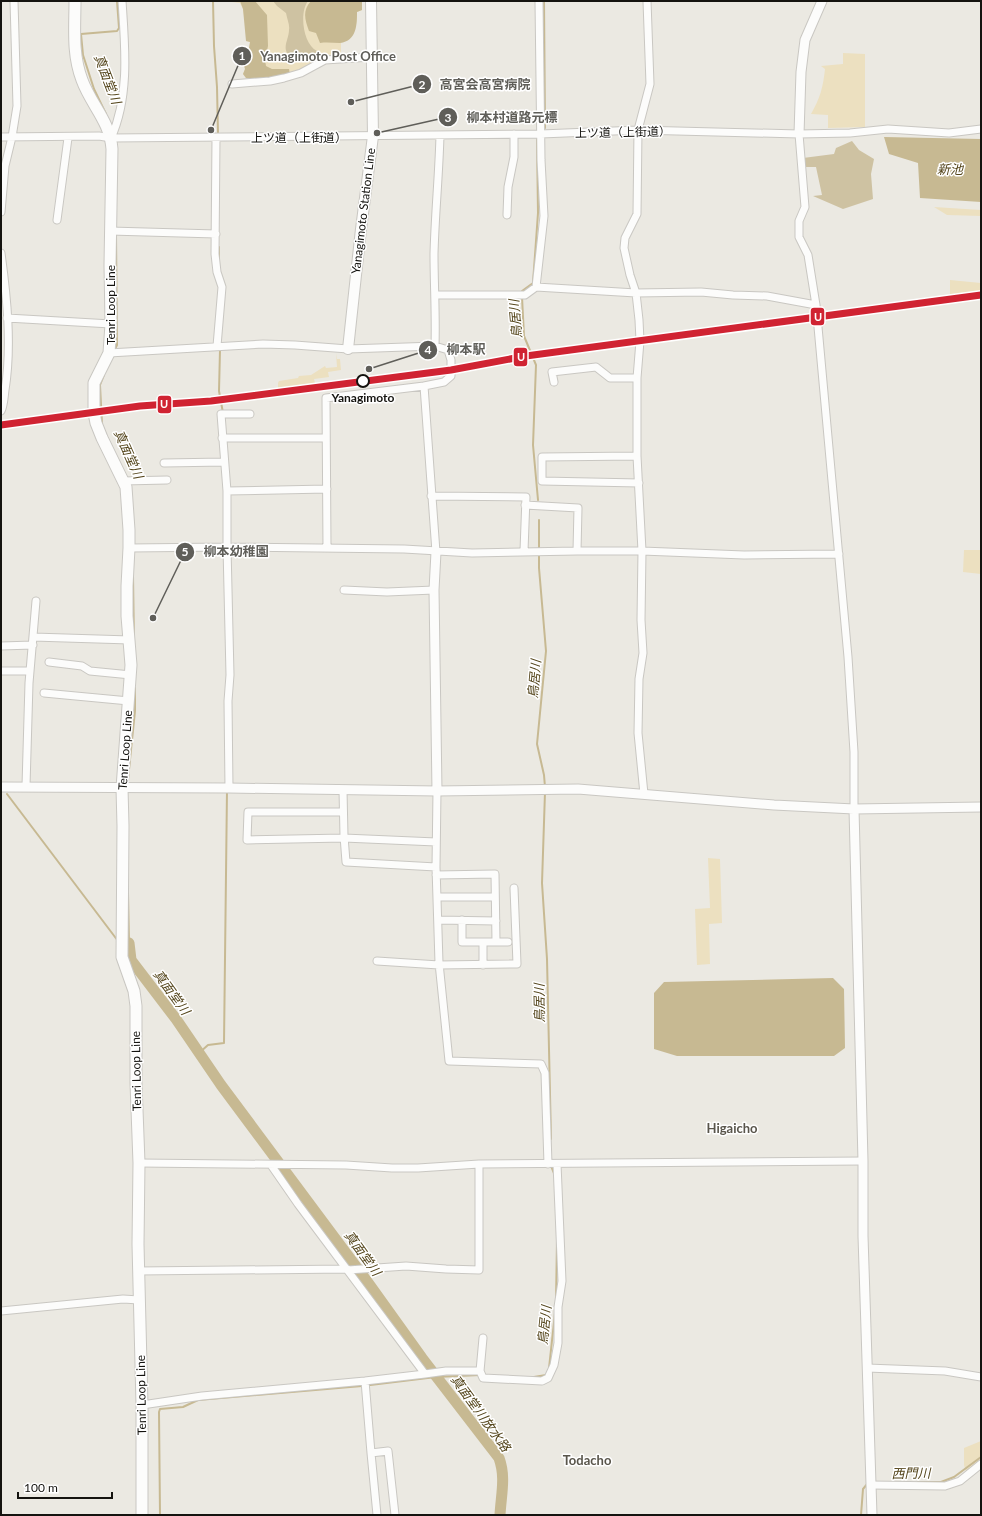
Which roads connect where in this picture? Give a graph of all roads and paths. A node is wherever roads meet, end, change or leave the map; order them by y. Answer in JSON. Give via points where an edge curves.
{"nodes":[{"id":1,"x":14,"y":1,"type":"edge"},
{"id":2,"x":75,"y":1,"type":"edge"},
{"id":3,"x":122,"y":1,"type":"edge"},
{"id":4,"x":371,"y":1,"type":"edge"},
{"id":5,"x":539,"y":1,"type":"edge"},
{"id":6,"x":647,"y":1,"type":"edge"},
{"id":7,"x":822,"y":1,"type":"edge"},
{"id":8,"x":371,"y":57,"type":"junction"},
{"id":9,"x":232,"y":84,"type":"dead end"},
{"id":10,"x":981,"y":129,"type":"edge"},
{"id":11,"x":638,"y":130,"type":"junction"},
{"id":12,"x":514,"y":134,"type":"junction"},
{"id":13,"x":541,"y":134,"type":"junction"},
{"id":14,"x":799,"y":134,"type":"junction"},
{"id":15,"x":440,"y":135,"type":"junction"},
{"id":16,"x":373,"y":136,"type":"junction"},
{"id":17,"x":1,"y":137,"type":"edge"},
{"id":18,"x":12,"y":137,"type":"junction"},
{"id":19,"x":68,"y":138,"type":"junction"},
{"id":20,"x":111,"y":138,"type":"junction"},
{"id":21,"x":216,"y":138,"type":"junction"},
{"id":22,"x":1,"y":212,"type":"edge"},
{"id":23,"x":507,"y":215,"type":"dead end"},
{"id":24,"x":57,"y":220,"type":"dead end"},
{"id":25,"x":110,"y":232,"type":"junction"},
{"id":26,"x":216,"y":234,"type":"junction"},
{"id":27,"x":1,"y":253,"type":"edge"},
{"id":28,"x":536,"y":287,"type":"junction"},
{"id":29,"x":636,"y":293,"type":"junction"},
{"id":30,"x":436,"y":295,"type":"junction"},
{"id":31,"x":4,"y":303,"type":"edge"},
{"id":32,"x":816,"y":305,"type":"junction"},
{"id":33,"x":7,"y":318,"type":"junction"},
{"id":34,"x":112,"y":324,"type":"junction"},
{"id":35,"x":216,"y":346,"type":"junction"},
{"id":36,"x":435,"y":346,"type":"junction"},
{"id":37,"x":348,"y":349,"type":"junction"},
{"id":38,"x":109,"y":353,"type":"junction"},
{"id":39,"x":637,"y":378,"type":"junction"},
{"id":40,"x":554,"y":382,"type":"dead end"},
{"id":41,"x":424,"y":386,"type":"junction"},
{"id":42,"x":1,"y":411,"type":"edge"},
{"id":43,"x":250,"y":414,"type":"dead end"},
{"id":44,"x":222,"y":438,"type":"junction"},
{"id":45,"x":326,"y":438,"type":"junction"},
{"id":46,"x":637,"y":456,"type":"junction"},
{"id":47,"x":224,"y":462,"type":"junction"},
{"id":48,"x":164,"y":463,"type":"dead end"},
{"id":49,"x":167,"y":480,"type":"dead end"},
{"id":50,"x":123,"y":481,"type":"junction"},
{"id":51,"x":639,"y":484,"type":"junction"},
{"id":52,"x":327,"y":489,"type":"junction"},
{"id":53,"x":227,"y":491,"type":"junction"},
{"id":54,"x":431,"y":496,"type":"junction"},
{"id":55,"x":525,"y":505,"type":"junction"},
{"id":56,"x":227,"y":547,"type":"junction"},
{"id":57,"x":130,"y":548,"type":"junction"},
{"id":58,"x":327,"y":548,"type":"junction"},
{"id":59,"x":524,"y":551,"type":"junction"},
{"id":60,"x":577,"y":551,"type":"junction"},
{"id":61,"x":642,"y":551,"type":"junction"},
{"id":62,"x":436,"y":552,"type":"junction"},
{"id":63,"x":838,"y":554,"type":"junction"},
{"id":64,"x":344,"y":590,"type":"dead end"},
{"id":65,"x":434,"y":590,"type":"junction"},
{"id":66,"x":36,"y":602,"type":"dead end"},
{"id":67,"x":34,"y":637,"type":"junction"},
{"id":68,"x":130,"y":640,"type":"junction"},
{"id":69,"x":1,"y":646,"type":"edge"},
{"id":70,"x":33,"y":646,"type":"junction"},
{"id":71,"x":48,"y":662,"type":"dead end"},
{"id":72,"x":1,"y":671,"type":"edge"},
{"id":73,"x":30,"y":671,"type":"junction"},
{"id":74,"x":131,"y":675,"type":"junction"},
{"id":75,"x":44,"y":693,"type":"dead end"},
{"id":76,"x":129,"y":701,"type":"junction"},
{"id":77,"x":26,"y":786,"type":"junction"},
{"id":78,"x":1,"y":787,"type":"edge"},
{"id":79,"x":122,"y":788,"type":"junction"},
{"id":80,"x":229,"y":788,"type":"junction"},
{"id":81,"x":343,"y":790,"type":"junction"},
{"id":82,"x":437,"y":791,"type":"junction"},
{"id":83,"x":644,"y":794,"type":"junction"},
{"id":84,"x":981,"y":807,"type":"edge"},
{"id":85,"x":854,"y":808,"type":"junction"},
{"id":86,"x":344,"y":812,"type":"junction"},
{"id":87,"x":344,"y":838,"type":"junction"},
{"id":88,"x":436,"y":842,"type":"junction"},
{"id":89,"x":436,"y":866,"type":"junction"},
{"id":90,"x":436,"y":875,"type":"junction"},
{"id":91,"x":514,"y":888,"type":"dead end"},
{"id":92,"x":437,"y":897,"type":"junction"},
{"id":93,"x":495,"y":897,"type":"junction"},
{"id":94,"x":438,"y":920,"type":"junction"},
{"id":95,"x":462,"y":920,"type":"junction"},
{"id":96,"x":496,"y":921,"type":"junction"},
{"id":97,"x":483,"y":942,"type":"junction"},
{"id":98,"x":496,"y":942,"type":"junction"},
{"id":99,"x":508,"y":942,"type":"dead end"},
{"id":100,"x":377,"y":961,"type":"dead end"},
{"id":101,"x":439,"y":965,"type":"junction"},
{"id":102,"x":483,"y":965,"type":"junction"},
{"id":103,"x":863,"y":1161,"type":"junction"},
{"id":104,"x":139,"y":1163,"type":"junction"},
{"id":105,"x":479,"y":1164,"type":"junction"},
{"id":106,"x":548,"y":1164,"type":"junction"},
{"id":107,"x":557,"y":1164,"type":"junction"},
{"id":108,"x":272,"y":1165,"type":"junction"},
{"id":109,"x":349,"y":1269,"type":"junction"},
{"id":110,"x":138,"y":1271,"type":"junction"},
{"id":111,"x":138,"y":1300,"type":"junction"},
{"id":112,"x":1,"y":1311,"type":"edge"},
{"id":113,"x":484,"y":1338,"type":"dead end"},
{"id":114,"x":867,"y":1368,"type":"junction"},
{"id":115,"x":480,"y":1371,"type":"junction"},
{"id":116,"x":427,"y":1373,"type":"junction"},
{"id":117,"x":981,"y":1376,"type":"edge"},
{"id":118,"x":365,"y":1381,"type":"junction"},
{"id":119,"x":142,"y":1405,"type":"junction"},
{"id":120,"x":371,"y":1453,"type":"junction"},
{"id":121,"x":981,"y":1464,"type":"edge"},
{"id":122,"x":871,"y":1485,"type":"junction"},
{"id":123,"x":142,"y":1515,"type":"edge"},
{"id":124,"x":377,"y":1515,"type":"edge"},
{"id":125,"x":395,"y":1515,"type":"edge"},
{"id":126,"x":872,"y":1515,"type":"edge"}],
"edges":[{"from":1,"to":18,"type":"street","via":[[17,106]]},
{"from":2,"to":20,"type":"main road","name":"Tenri Loop Line","via":[[75,56],[90,99],[108,128]]},
{"from":3,"to":20,"type":"street","via":[[124,92]]},
{"from":4,"to":8,"type":"main road","name":"Yanagimoto Station Line"},
{"from":5,"to":13,"type":"street"},
{"from":6,"to":11,"type":"street","via":[[650,84]]},
{"from":7,"to":14,"type":"street","via":[[804,40]]},
{"from":8,"to":9,"type":"street","via":[[325,60],[301,73],[284,78]]},
{"from":8,"to":16,"type":"main road","name":"Yanagimoto Station Line"},
{"from":10,"to":14,"type":"street","name":"上ツ道（上街道）","via":[[949,133],[888,129]]},
{"from":11,"to":13,"type":"street","name":"上ツ道（上街道）"},
{"from":11,"to":14,"type":"street","name":"上ツ道（上街道）"},
{"from":11,"to":29,"type":"street","via":[[637,214],[624,248]]},
{"from":12,"to":13,"type":"street","name":"上ツ道（上街道）"},
{"from":12,"to":15,"type":"street","name":"上ツ道（上街道）"},
{"from":12,"to":23,"type":"street"},
{"from":13,"to":28,"type":"street","via":[[544,216]]},
{"from":14,"to":32,"type":"street","via":[[805,207],[799,221],[799,237],[808,255]]},
{"from":15,"to":16,"type":"street","name":"上ツ道（上街道）"},
{"from":15,"to":30,"type":"street","via":[[435,215]]},
{"from":16,"to":21,"type":"street","name":"上ツ道（上街道）"},
{"from":16,"to":37,"type":"main road","name":"Yanagimoto Station Line","via":[[360,229]]},
{"from":17,"to":18,"type":"street","name":"上ツ道（上街道）"},
{"from":18,"to":19,"type":"street","name":"上ツ道（上街道）"},
{"from":18,"to":22,"type":"street","via":[[5,166]]},
{"from":19,"to":20,"type":"street","name":"上ツ道（上街道）"},
{"from":19,"to":24,"type":"street"},
{"from":20,"to":21,"type":"street","name":"上ツ道（上街道）"},
{"from":20,"to":25,"type":"main road","name":"Tenri Loop Line"},
{"from":21,"to":26,"type":"street"},
{"from":25,"to":26,"type":"street"},
{"from":25,"to":34,"type":"main road","name":"Tenri Loop Line"},
{"from":26,"to":35,"type":"street","via":[[217,272],[222,287]]},
{"from":27,"to":31,"type":"street"},
{"from":28,"to":29,"type":"street"},
{"from":28,"to":30,"type":"street","via":[[523,295]]},
{"from":29,"to":32,"type":"street","via":[[701,292],[767,296]]},
{"from":29,"to":39,"type":"street","via":[[640,340]]},
{"from":30,"to":36,"type":"street"},
{"from":31,"to":33,"type":"street"},
{"from":32,"to":63,"type":"street"},
{"from":33,"to":34,"type":"street"},
{"from":33,"to":42,"type":"street","via":[[7,375]]},
{"from":34,"to":38,"type":"main road","name":"Tenri Loop Line"},
{"from":35,"to":37,"type":"street","via":[[295,345]]},
{"from":35,"to":38,"type":"street"},
{"from":36,"to":37,"type":"street"},
{"from":36,"to":41,"type":"street","via":[[448,350],[451,376],[444,382]]},
{"from":38,"to":50,"type":"main road","name":"Tenri Loop Line","via":[[94,384],[94,413],[102,438]]},
{"from":39,"to":40,"type":"street","via":[[610,378],[596,367],[552,372]]},
{"from":39,"to":46,"type":"street"},
{"from":41,"to":45,"type":"street","via":[[326,398]]},
{"from":41,"to":54,"type":"street"},
{"from":43,"to":44,"type":"street","via":[[221,414]]},
{"from":44,"to":45,"type":"street"},
{"from":44,"to":47,"type":"street"},
{"from":45,"to":52,"type":"street"},
{"from":46,"to":51,"type":"street"},
{"from":46,"to":51,"type":"street","via":[[542,456],[542,481]]},
{"from":47,"to":48,"type":"street"},
{"from":47,"to":53,"type":"street"},
{"from":49,"to":50,"type":"street"},
{"from":50,"to":57,"type":"main road","name":"Tenri Loop Line","via":[[126,487]]},
{"from":51,"to":61,"type":"street"},
{"from":52,"to":53,"type":"street"},
{"from":52,"to":58,"type":"street"},
{"from":53,"to":56,"type":"street"},
{"from":54,"to":55,"type":"street","via":[[526,497]]},
{"from":54,"to":62,"type":"street"},
{"from":55,"to":59,"type":"street"},
{"from":55,"to":60,"type":"street","via":[[578,508]]},
{"from":56,"to":57,"type":"street"},
{"from":56,"to":58,"type":"street"},
{"from":56,"to":80,"type":"street"},
{"from":57,"to":68,"type":"main road","name":"Tenri Loop Line","via":[[127,616]]},
{"from":58,"to":62,"type":"street"},
{"from":59,"to":60,"type":"street"},
{"from":59,"to":62,"type":"street"},
{"from":60,"to":61,"type":"street"},
{"from":61,"to":63,"type":"street","via":[[744,555]]},
{"from":61,"to":83,"type":"street","via":[[641,620],[644,653],[639,679],[638,734]]},
{"from":62,"to":65,"type":"street"},
{"from":63,"to":85,"type":"street","via":[[852,720]]},
{"from":64,"to":65,"type":"street"},
{"from":65,"to":82,"type":"street"},
{"from":66,"to":67,"type":"street"},
{"from":67,"to":68,"type":"street"},
{"from":67,"to":70,"type":"street"},
{"from":68,"to":74,"type":"main road","name":"Tenri Loop Line"},
{"from":69,"to":70,"type":"street"},
{"from":70,"to":73,"type":"street"},
{"from":71,"to":74,"type":"street","via":[[82,666],[90,671]]},
{"from":72,"to":73,"type":"street"},
{"from":73,"to":77,"type":"street"},
{"from":74,"to":76,"type":"main road","name":"Tenri Loop Line"},
{"from":75,"to":76,"type":"street"},
{"from":76,"to":79,"type":"main road","name":"Tenri Loop Line"},
{"from":77,"to":78,"type":"street"},
{"from":77,"to":79,"type":"street"},
{"from":79,"to":80,"type":"street"},
{"from":79,"to":104,"type":"main road","name":"Tenri Loop Line","via":[[122,957],[134,991],[136,1006]]},
{"from":80,"to":81,"type":"street"},
{"from":81,"to":82,"type":"street"},
{"from":81,"to":86,"type":"street"},
{"from":82,"to":83,"type":"street","via":[[578,789]]},
{"from":82,"to":88,"type":"street"},
{"from":83,"to":85,"type":"street","via":[[774,805]]},
{"from":84,"to":85,"type":"street"},
{"from":85,"to":103,"type":"street"},
{"from":86,"to":87,"type":"street"},
{"from":86,"to":87,"type":"street","via":[[248,812],[247,840]]},
{"from":87,"to":88,"type":"street"},
{"from":87,"to":89,"type":"street","via":[[346,862]]},
{"from":88,"to":89,"type":"street"},
{"from":89,"to":90,"type":"street"},
{"from":90,"to":92,"type":"street"},
{"from":90,"to":93,"type":"street","via":[[495,874]]},
{"from":91,"to":102,"type":"street","via":[[517,964]]},
{"from":92,"to":93,"type":"street"},
{"from":92,"to":94,"type":"street"},
{"from":93,"to":96,"type":"street"},
{"from":94,"to":95,"type":"street"},
{"from":94,"to":101,"type":"street"},
{"from":95,"to":96,"type":"street"},
{"from":95,"to":97,"type":"street","via":[[462,942]]},
{"from":96,"to":98,"type":"street"},
{"from":97,"to":98,"type":"street"},
{"from":97,"to":102,"type":"street"},
{"from":98,"to":99,"type":"street"},
{"from":100,"to":101,"type":"street"},
{"from":101,"to":102,"type":"street"},
{"from":101,"to":106,"type":"street","via":[[450,1061],[541,1064],[545,1073]]},
{"from":103,"to":107,"type":"street"},
{"from":103,"to":114,"type":"street"},
{"from":104,"to":108,"type":"street"},
{"from":104,"to":110,"type":"main road","name":"Tenri Loop Line"},
{"from":105,"to":106,"type":"street"},
{"from":105,"to":108,"type":"street","via":[[405,1168]]},
{"from":105,"to":109,"type":"street","via":[[479,1270],[406,1266]]},
{"from":106,"to":107,"type":"street"},
{"from":107,"to":115,"type":"street","via":[[562,1281],[554,1365],[548,1378],[542,1381],[483,1378]]},
{"from":108,"to":109,"type":"street","via":[[298,1204]]},
{"from":109,"to":110,"type":"street"},
{"from":109,"to":116,"type":"street"},
{"from":110,"to":111,"type":"main road","name":"Tenri Loop Line"},
{"from":111,"to":112,"type":"street","via":[[123,1299]]},
{"from":111,"to":119,"type":"main road","name":"Tenri Loop Line"},
{"from":113,"to":115,"type":"street"},
{"from":114,"to":117,"type":"street","via":[[945,1371]]},
{"from":114,"to":122,"type":"street"},
{"from":115,"to":116,"type":"street"},
{"from":116,"to":118,"type":"street"},
{"from":118,"to":119,"type":"street"},
{"from":118,"to":120,"type":"street"},
{"from":119,"to":123,"type":"main road","name":"Tenri Loop Line"},
{"from":120,"to":124,"type":"street"},
{"from":120,"to":125,"type":"street","via":[[388,1451]]},
{"from":121,"to":122,"type":"street","via":[[960,1481],[945,1486]]},
{"from":122,"to":126,"type":"street"}]}
